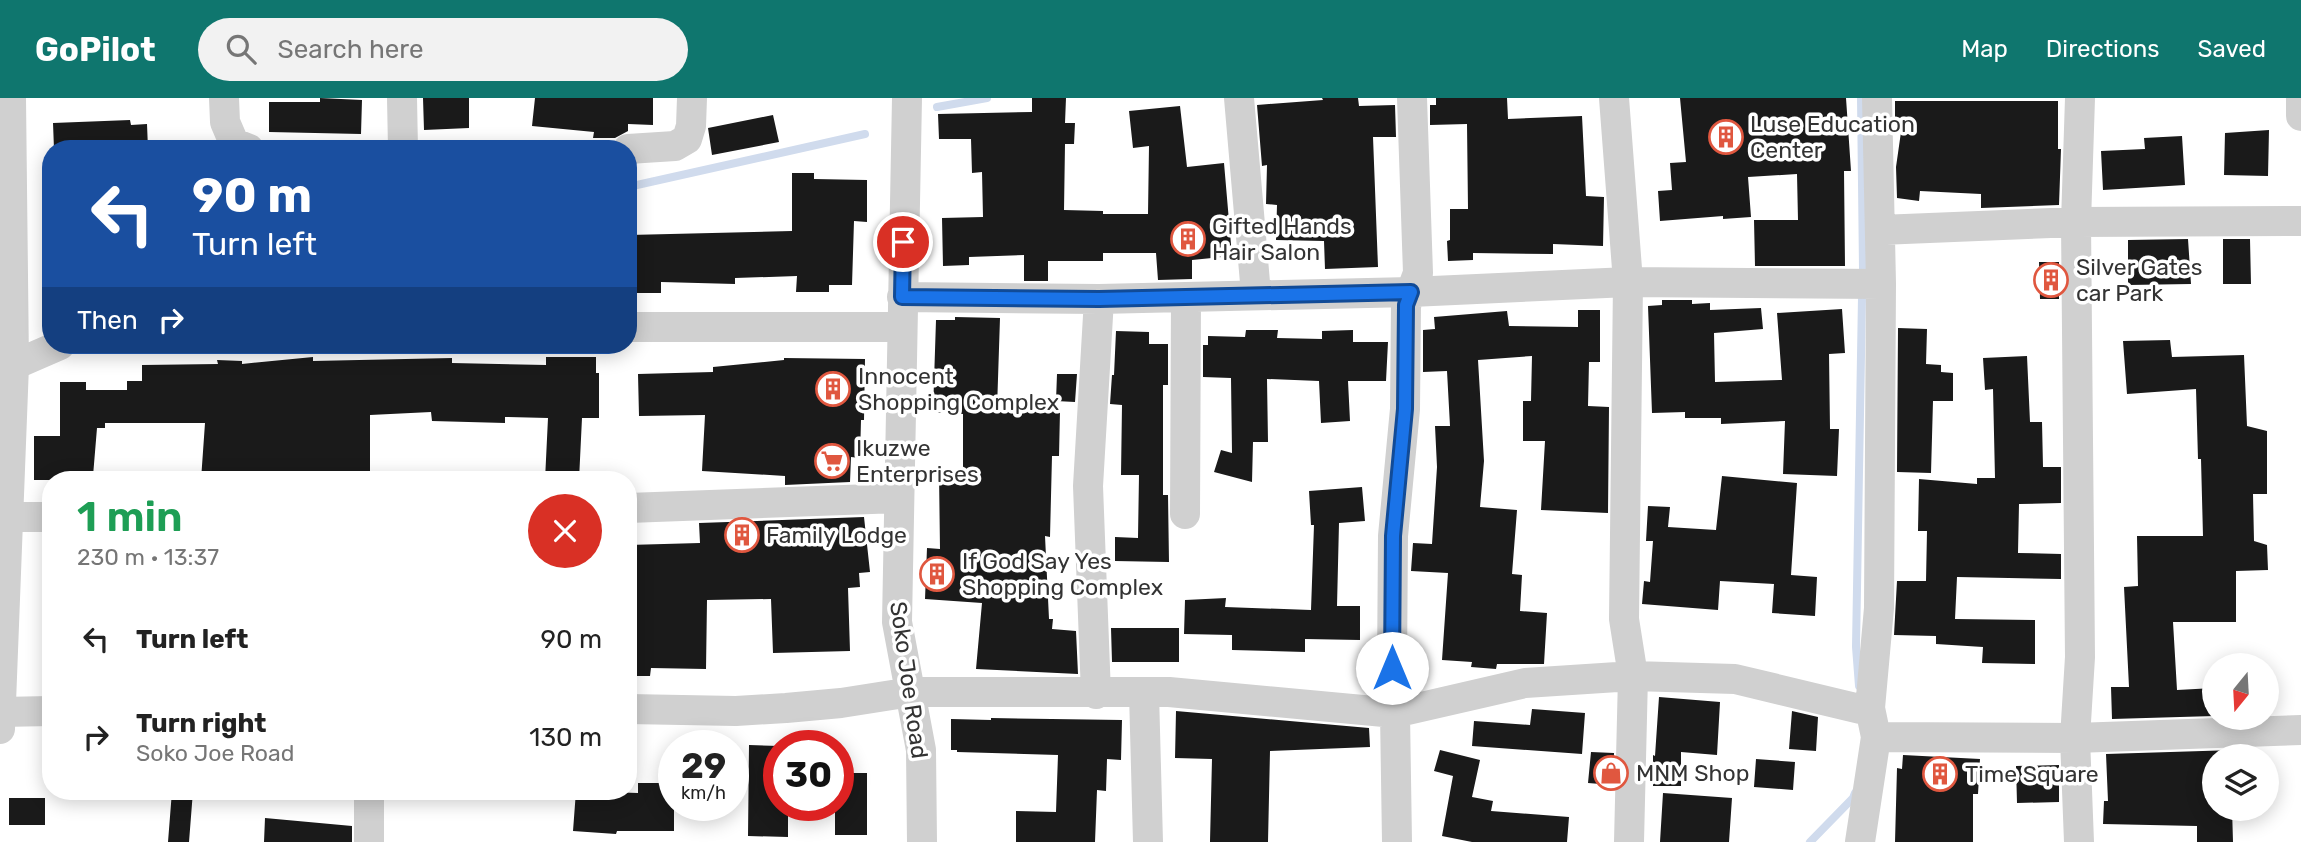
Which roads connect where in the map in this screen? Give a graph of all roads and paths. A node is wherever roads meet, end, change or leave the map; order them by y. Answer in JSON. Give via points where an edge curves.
{"nodes":[{"id":1,"x":11,"y":98,"type":"edge"},
{"id":2,"x":224,"y":98,"type":"edge"},
{"id":3,"x":402,"y":98,"type":"edge"},
{"id":4,"x":692,"y":98,"type":"edge"},
{"id":5,"x":907,"y":98,"type":"edge"},
{"id":6,"x":1239,"y":98,"type":"edge"},
{"id":7,"x":1412,"y":98,"type":"edge"},
{"id":8,"x":1614,"y":98,"type":"edge"},
{"id":9,"x":1877,"y":98,"type":"edge"},
{"id":10,"x":2080,"y":98,"type":"edge"},
{"id":11,"x":2301,"y":98,"type":"edge"},
{"id":12,"x":2301,"y":116,"type":"edge"},
{"id":13,"x":232,"y":140,"type":"edge"},
{"id":14,"x":403,"y":140,"type":"edge"},
{"id":15,"x":637,"y":148,"type":"edge"},
{"id":16,"x":2301,"y":221,"type":"edge"},
{"id":17,"x":2076,"y":222,"type":"junction"},
{"id":18,"x":1880,"y":230,"type":"junction"},
{"id":19,"x":6,"y":277,"type":"edge"},
{"id":20,"x":1628,"y":282,"type":"junction"},
{"id":21,"x":1881,"y":284,"type":"junction"},
{"id":22,"x":1411,"y":292,"type":"junction"},
{"id":23,"x":1256,"y":294,"type":"junction"},
{"id":24,"x":902,"y":297,"type":"junction"},
{"id":25,"x":1186,"y":298,"type":"junction"},
{"id":26,"x":1099,"y":299,"type":"junction"},
{"id":27,"x":637,"y":327,"type":"edge"},
{"id":28,"x":902,"y":327,"type":"junction"},
{"id":29,"x":42,"y":353,"type":"edge"},
{"id":30,"x":14,"y":365,"type":"junction"},
{"id":31,"x":7,"y":498,"type":"edge"},
{"id":32,"x":898,"y":498,"type":"junction"},
{"id":33,"x":637,"y":508,"type":"edge"},
{"id":34,"x":42,"y":513,"type":"edge"},
{"id":35,"x":1185,"y":514,"type":"dead end"},
{"id":36,"x":1633,"y":676,"type":"junction"},
{"id":37,"x":911,"y":692,"type":"junction"},
{"id":38,"x":1144,"y":693,"type":"junction"},
{"id":39,"x":1096,"y":694,"type":"junction"},
{"id":40,"x":1870,"y":708,"type":"junction"},
{"id":41,"x":637,"y":709,"type":"edge"},
{"id":42,"x":42,"y":712,"type":"edge"},
{"id":43,"x":1395,"y":713,"type":"junction"},
{"id":44,"x":0,"y":717,"type":"edge"},
{"id":45,"x":2301,"y":730,"type":"edge"},
{"id":46,"x":1876,"y":737,"type":"junction"},
{"id":47,"x":2075,"y":738,"type":"junction"},
{"id":48,"x":369,"y":800,"type":"edge"},
{"id":49,"x":369,"y":842,"type":"edge"},
{"id":50,"x":922,"y":842,"type":"edge"},
{"id":51,"x":1148,"y":842,"type":"edge"},
{"id":52,"x":1397,"y":842,"type":"edge"},
{"id":53,"x":1629,"y":842,"type":"edge"},
{"id":54,"x":1860,"y":842,"type":"edge"},
{"id":55,"x":2079,"y":842,"type":"edge"}],
"edges":[{"from":1,"to":19,"type":"street"},
{"from":2,"to":13,"type":"street"},
{"from":3,"to":14,"type":"street"},
{"from":4,"to":15,"type":"street","via":[[687,139],[675,146]]},
{"from":5,"to":24,"type":"street","name":"Soko Joe Road"},
{"from":6,"to":23,"type":"street"},
{"from":7,"to":22,"type":"street","via":[[1418,273]]},
{"from":8,"to":20,"type":"street"},
{"from":9,"to":18,"type":"street"},
{"from":10,"to":17,"type":"street"},
{"from":11,"to":12,"type":"street"},
{"from":16,"to":17,"type":"street"},
{"from":17,"to":18,"type":"street"},
{"from":17,"to":47,"type":"street","via":[[2080,657]]},
{"from":18,"to":21,"type":"street"},
{"from":19,"to":30,"type":"street"},
{"from":20,"to":21,"type":"street"},
{"from":20,"to":22,"type":"street"},
{"from":20,"to":36,"type":"street","via":[[1624,619]]},
{"from":21,"to":40,"type":"street","via":[[1879,608]]},
{"from":22,"to":23,"type":"street"},
{"from":22,"to":43,"type":"street","via":[[1406,305],[1405,409],[1393,536]]},
{"from":23,"to":25,"type":"street"},
{"from":24,"to":26,"type":"street"},
{"from":24,"to":28,"type":"street","name":"Soko Joe Road"},
{"from":25,"to":26,"type":"street"},
{"from":25,"to":35,"type":"street"},
{"from":26,"to":39,"type":"street","via":[[1088,486]]},
{"from":27,"to":28,"type":"street"},
{"from":28,"to":32,"type":"street","name":"Soko Joe Road"},
{"from":29,"to":30,"type":"street"},
{"from":30,"to":31,"type":"street"},
{"from":31,"to":34,"type":"street"},
{"from":31,"to":44,"type":"street"},
{"from":32,"to":33,"type":"street"},
{"from":32,"to":37,"type":"street","name":"Soko Joe Road","via":[[897,622]]},
{"from":36,"to":40,"type":"street","via":[[1735,679]]},
{"from":36,"to":43,"type":"street","via":[[1525,683]]},
{"from":36,"to":53,"type":"street"},
{"from":37,"to":39,"type":"street"},
{"from":37,"to":41,"type":"street","via":[[786,708]]},
{"from":37,"to":50,"type":"street","name":"Soko Joe Road","via":[[921,750]]},
{"from":38,"to":39,"type":"street"},
{"from":38,"to":43,"type":"street"},
{"from":38,"to":51,"type":"street"},
{"from":40,"to":46,"type":"street"},
{"from":42,"to":44,"type":"street"},
{"from":43,"to":52,"type":"street"},
{"from":45,"to":47,"type":"street"},
{"from":46,"to":47,"type":"street"},
{"from":46,"to":54,"type":"street"},
{"from":47,"to":55,"type":"street"},
{"from":48,"to":49,"type":"street"}]}
